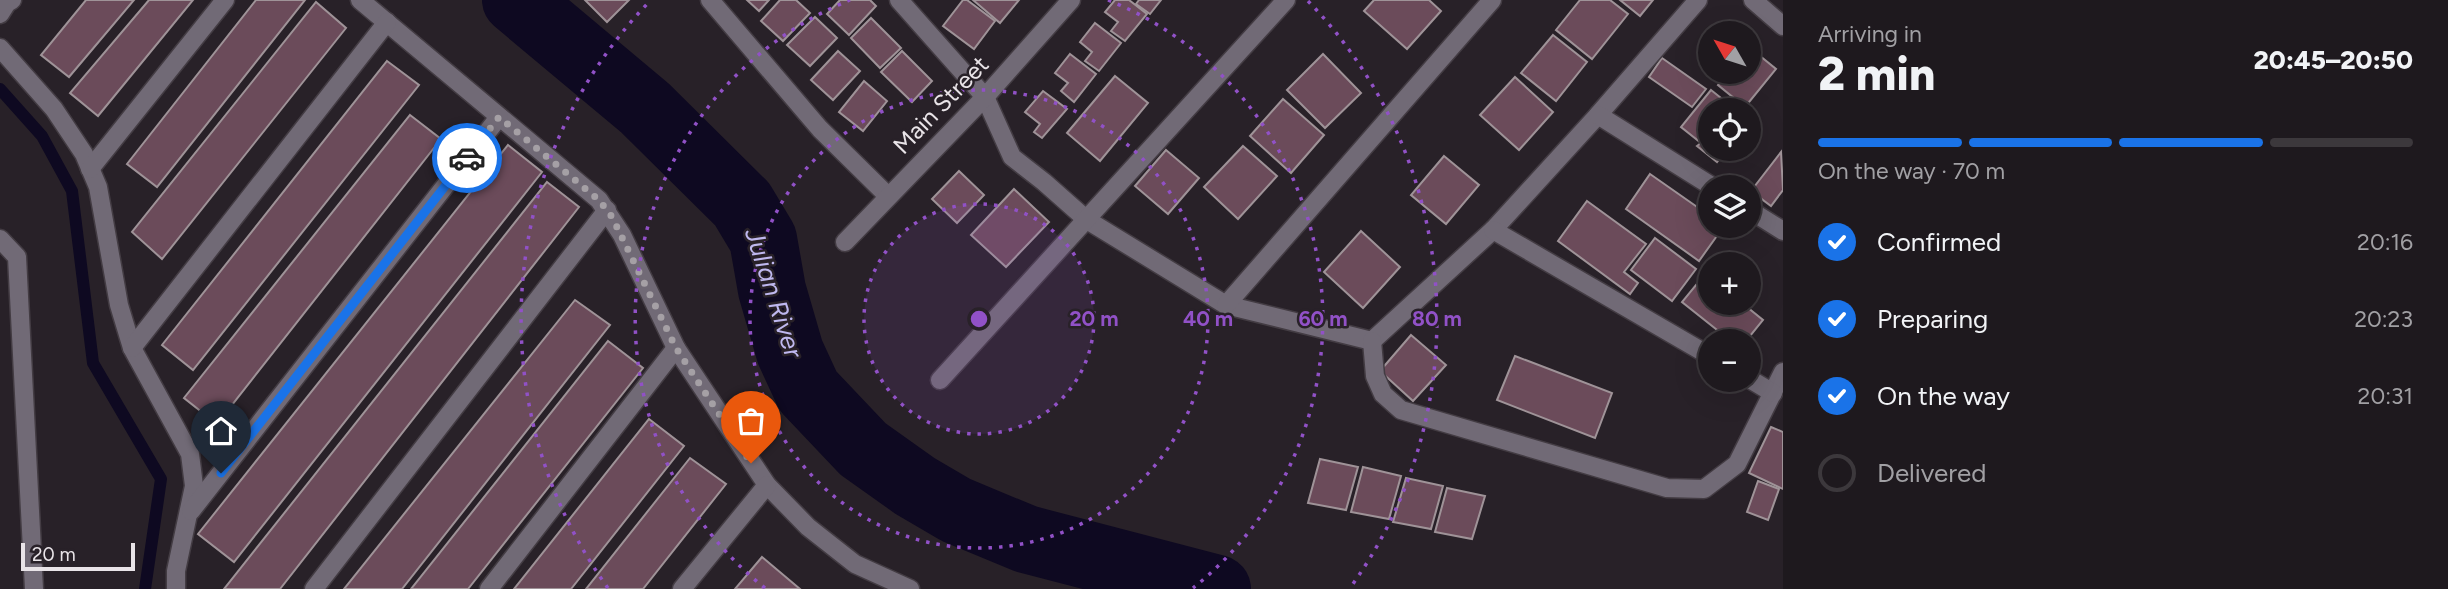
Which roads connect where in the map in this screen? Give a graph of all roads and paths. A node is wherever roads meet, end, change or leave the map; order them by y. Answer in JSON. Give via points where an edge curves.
{"nodes":[{"id":1,"x":12,"y":0,"type":"edge"},
{"id":2,"x":225,"y":0,"type":"edge"},
{"id":3,"x":360,"y":0,"type":"edge"},
{"id":4,"x":710,"y":0,"type":"edge"},
{"id":5,"x":899,"y":0,"type":"edge"},
{"id":6,"x":1071,"y":0,"type":"edge"},
{"id":7,"x":1286,"y":0,"type":"edge"},
{"id":8,"x":1492,"y":0,"type":"edge"},
{"id":9,"x":1698,"y":0,"type":"edge"},
{"id":10,"x":1753,"y":0,"type":"edge"},
{"id":11,"x":0,"y":14,"type":"edge"},
{"id":12,"x":387,"y":22,"type":"junction"},
{"id":13,"x":1783,"y":26,"type":"edge"},
{"id":14,"x":0,"y":48,"type":"edge"},
{"id":15,"x":985,"y":97,"type":"junction"},
{"id":16,"x":1598,"y":115,"type":"junction"},
{"id":17,"x":499,"y":117,"type":"junction"},
{"id":18,"x":90,"y":169,"type":"junction"},
{"id":19,"x":1698,"y":178,"type":"edge"},
{"id":20,"x":888,"y":196,"type":"junction"},
{"id":21,"x":607,"y":210,"type":"junction"},
{"id":22,"x":1761,"y":217,"type":"edge"},
{"id":23,"x":1087,"y":220,"type":"junction"},
{"id":24,"x":1493,"y":230,"type":"junction"},
{"id":25,"x":1783,"y":231,"type":"edge"},
{"id":26,"x":0,"y":239,"type":"edge"},
{"id":27,"x":845,"y":242,"type":"dead end"},
{"id":28,"x":1226,"y":305,"type":"junction"},
{"id":29,"x":1372,"y":341,"type":"junction"},
{"id":30,"x":132,"y":348,"type":"junction"},
{"id":31,"x":676,"y":348,"type":"junction"},
{"id":32,"x":1698,"y":349,"type":"edge"},
{"id":33,"x":1783,"y":372,"type":"edge"},
{"id":34,"x":940,"y":380,"type":"dead end"},
{"id":35,"x":1761,"y":386,"type":"edge"},
{"id":36,"x":1773,"y":393,"type":"junction"},
{"id":37,"x":767,"y":485,"type":"junction"},
{"id":38,"x":188,"y":515,"type":"junction"},
{"id":39,"x":34,"y":589,"type":"edge"},
{"id":40,"x":176,"y":589,"type":"edge"},
{"id":41,"x":314,"y":589,"type":"edge"},
{"id":42,"x":489,"y":589,"type":"edge"},
{"id":43,"x":682,"y":589,"type":"edge"},
{"id":44,"x":910,"y":589,"type":"edge"}],
"edges":[{"from":1,"to":11,"type":"street"},
{"from":2,"to":18,"type":"street"},
{"from":3,"to":12,"type":"street"},
{"from":4,"to":20,"type":"street","via":[[820,129]]},
{"from":5,"to":15,"type":"street"},
{"from":6,"to":15,"type":"street","name":"Main Street"},
{"from":7,"to":23,"type":"street"},
{"from":8,"to":28,"type":"street"},
{"from":9,"to":16,"type":"street"},
{"from":10,"to":13,"type":"street"},
{"from":12,"to":17,"type":"street"},
{"from":12,"to":30,"type":"street"},
{"from":14,"to":18,"type":"street","via":[[54,109]]},
{"from":15,"to":20,"type":"street","name":"Main Street"},
{"from":15,"to":23,"type":"street","via":[[1012,157]]},
{"from":16,"to":19,"type":"street"},
{"from":16,"to":24,"type":"street"},
{"from":17,"to":21,"type":"street"},
{"from":17,"to":38,"type":"street"},
{"from":18,"to":30,"type":"street","via":[[98,187],[119,305]]},
{"from":20,"to":27,"type":"street","name":"Main Street"},
{"from":21,"to":31,"type":"street"},
{"from":21,"to":41,"type":"street"},
{"from":22,"to":25,"type":"street"},
{"from":23,"to":28,"type":"street"},
{"from":23,"to":34,"type":"street"},
{"from":24,"to":29,"type":"street"},
{"from":24,"to":32,"type":"street"},
{"from":26,"to":39,"type":"street","via":[[18,257]]},
{"from":28,"to":29,"type":"street"},
{"from":29,"to":36,"type":"street","via":[[1375,376],[1383,394],[1401,410],[1667,488],[1704,489],[1737,464]]},
{"from":30,"to":38,"type":"street","via":[[190,454],[194,486]]},
{"from":31,"to":37,"type":"street"},
{"from":31,"to":42,"type":"street"},
{"from":33,"to":36,"type":"street"},
{"from":35,"to":36,"type":"street"},
{"from":37,"to":43,"type":"street"},
{"from":37,"to":44,"type":"street","via":[[808,527],[855,564]]},
{"from":38,"to":40,"type":"street"}]}
